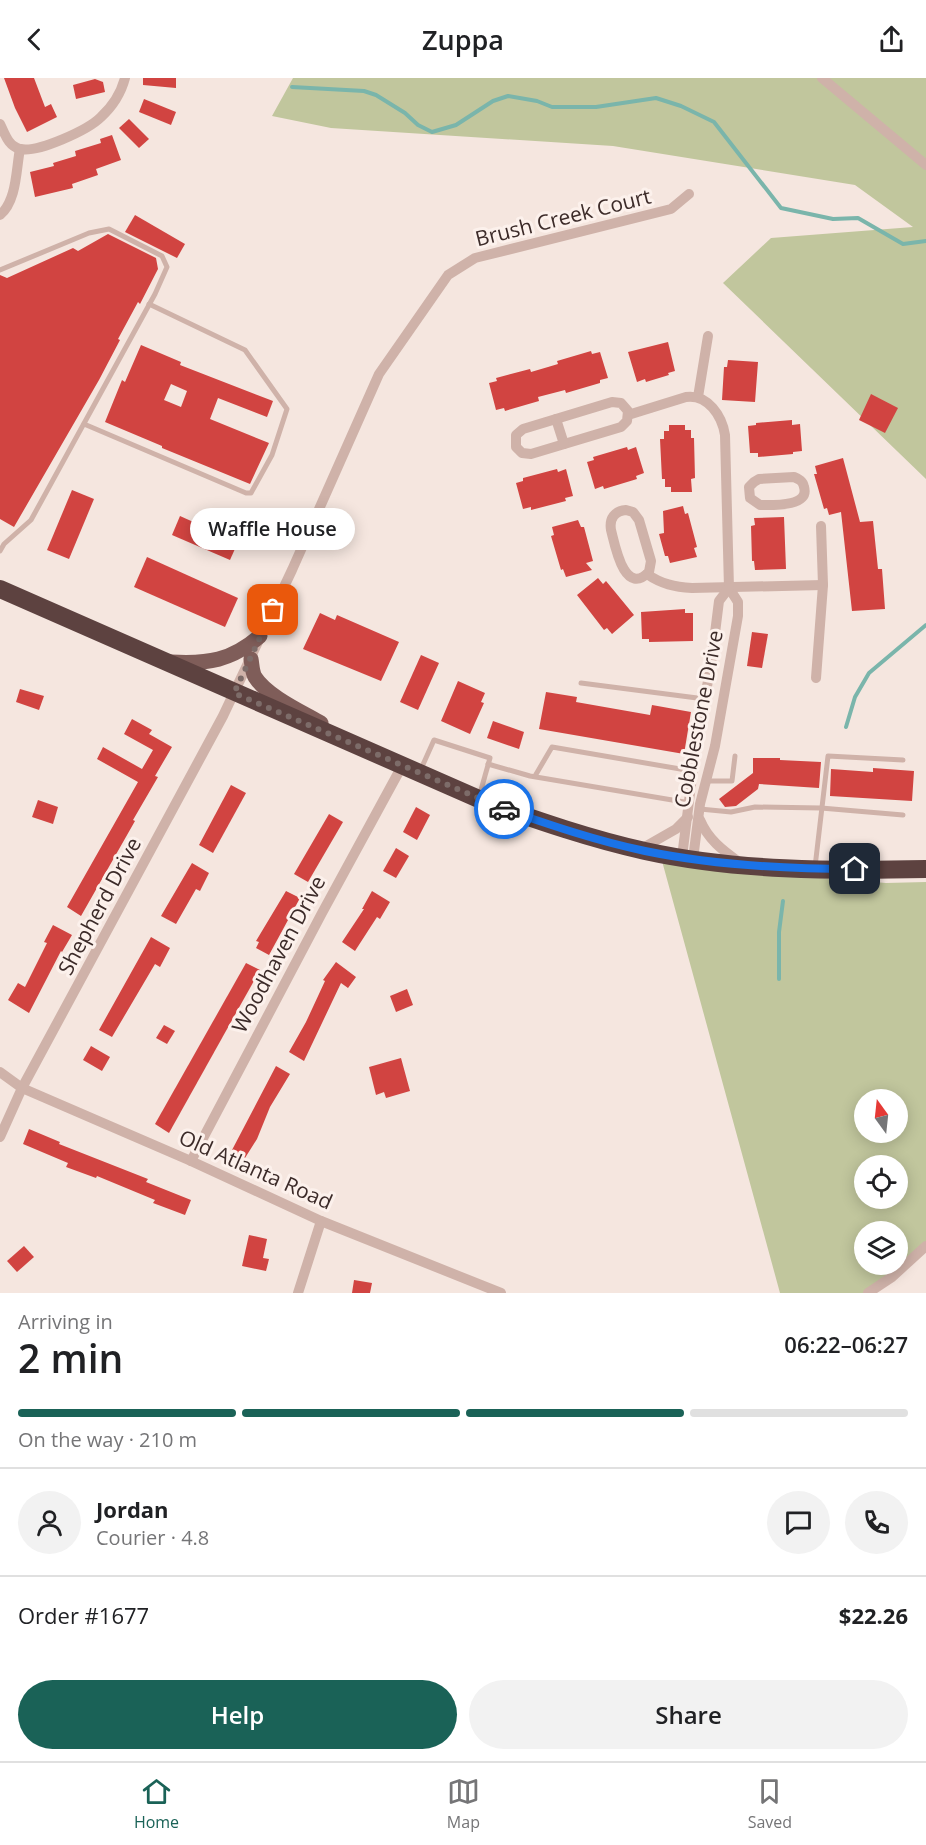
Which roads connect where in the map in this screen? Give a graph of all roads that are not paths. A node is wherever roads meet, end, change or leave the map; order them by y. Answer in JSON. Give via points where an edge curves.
{"nodes":[{"id":1,"x":125,"y":78,"type":"edge"},
{"id":2,"x":822,"y":78,"type":"edge"},
{"id":3,"x":0,"y":124,"type":"edge"},
{"id":4,"x":20,"y":149,"type":"junction"},
{"id":5,"x":926,"y":165,"type":"edge"},
{"id":6,"x":689,"y":195,"type":"dead end"},
{"id":7,"x":0,"y":215,"type":"edge"},
{"id":8,"x":0,"y":270,"type":"edge"},
{"id":9,"x":149,"y":304,"type":"junction"},
{"id":10,"x":708,"y":336,"type":"dead end"},
{"id":11,"x":698,"y":397,"type":"junction"},
{"id":12,"x":628,"y":415,"type":"junction"},
{"id":13,"x":556,"y":419,"type":"junction"},
{"id":14,"x":84,"y":424,"type":"junction"},
{"id":15,"x":564,"y":444,"type":"junction"},
{"id":16,"x":748,"y":494,"type":"junction"},
{"id":17,"x":727,"y":496,"type":"junction"},
{"id":18,"x":821,"y":526,"type":"dead end"},
{"id":19,"x":0,"y":536,"type":"edge"},
{"id":20,"x":8,"y":540,"type":"junction"},
{"id":21,"x":0,"y":550,"type":"edge"},
{"id":22,"x":647,"y":574,"type":"junction"},
{"id":23,"x":823,"y":585,"type":"junction"},
{"id":24,"x":729,"y":588,"type":"junction"},
{"id":25,"x":0,"y":589,"type":"edge"},
{"id":26,"x":260,"y":636,"type":"junction"},
{"id":27,"x":251,"y":659,"type":"junction"},
{"id":28,"x":163,"y":662,"type":"junction"},
{"id":29,"x":816,"y":678,"type":"dead end"},
{"id":30,"x":581,"y":683,"type":"dead end"},
{"id":31,"x":234,"y":693,"type":"junction"},
{"id":32,"x":705,"y":699,"type":"junction"},
{"id":33,"x":363,"y":747,"type":"junction"},
{"id":34,"x":735,"y":756,"type":"dead end"},
{"id":35,"x":903,"y":760,"type":"dead end"},
{"id":36,"x":488,"y":764,"type":"junction"},
{"id":37,"x":402,"y":766,"type":"junction"},
{"id":38,"x":693,"y":771,"type":"junction"},
{"id":39,"x":419,"y":774,"type":"junction"},
{"id":40,"x":535,"y":776,"type":"junction"},
{"id":41,"x":706,"y":781,"type":"junction"},
{"id":42,"x":478,"y":799,"type":"junction"},
{"id":43,"x":821,"y":808,"type":"junction"},
{"id":44,"x":695,"y":810,"type":"junction"},
{"id":45,"x":903,"y":815,"type":"dead end"},
{"id":46,"x":639,"y":850,"type":"junction"},
{"id":47,"x":687,"y":858,"type":"junction"},
{"id":48,"x":742,"y":864,"type":"junction"},
{"id":49,"x":815,"y":869,"type":"junction"},
{"id":50,"x":926,"y":869,"type":"edge"},
{"id":51,"x":0,"y":1072,"type":"edge"},
{"id":52,"x":22,"y":1088,"type":"junction"},
{"id":53,"x":0,"y":1137,"type":"edge"},
{"id":54,"x":191,"y":1161,"type":"junction"},
{"id":55,"x":321,"y":1221,"type":"junction"},
{"id":56,"x":926,"y":1246,"type":"edge"},
{"id":57,"x":298,"y":1293,"type":"edge"},
{"id":58,"x":501,"y":1293,"type":"edge"},
{"id":59,"x":868,"y":1293,"type":"edge"}],
"edges":[{"from":1,"to":4,"type":"street","via":[[121,92],[100,119],[46,145]]},
{"from":2,"to":5,"type":"street"},
{"from":3,"to":4,"type":"street","via":[[9,143]]},
{"from":4,"to":7,"type":"street","via":[[11,200]]},
{"from":6,"to":26,"type":"street","name":"Brush Creek Court","via":[[671,209],[475,258],[448,275],[379,374]]},
{"from":8,"to":9,"type":"lane","via":[[89,233],[109,229],[162,256],[167,267]]},
{"from":9,"to":14,"type":"lane"},
{"from":9,"to":14,"type":"lane","via":[[245,350],[287,409],[272,454],[251,494]]},
{"from":10,"to":11,"type":"street"},
{"from":11,"to":12,"type":"street"},
{"from":11,"to":17,"type":"street","name":"Cobblestone Drive","via":[[713,408],[723,424]]},
{"from":12,"to":13,"type":"street","via":[[624,405],[614,402]]},
{"from":12,"to":15,"type":"street","via":[[622,426]]},
{"from":13,"to":15,"type":"street"},
{"from":13,"to":15,"type":"street","via":[[521,430],[516,446],[528,455]]},
{"from":14,"to":20,"type":"lane","via":[[30,520]]},
{"from":16,"to":16,"type":"street","via":[[751,484],[759,479],[795,477],[805,489],[799,501],[783,504],[758,505]]},
{"from":16,"to":17,"type":"street"},
{"from":17,"to":24,"type":"street","name":"Cobblestone Drive"},
{"from":18,"to":23,"type":"street"},
{"from":19,"to":20,"type":"lane"},
{"from":20,"to":21,"type":"lane"},
{"from":22,"to":22,"type":"street","via":[[651,562],[639,520],[633,512],[620,511],[612,517],[610,526],[623,569],[636,579]]},
{"from":22,"to":24,"type":"street","via":[[675,587]]},
{"from":23,"to":24,"type":"street"},
{"from":23,"to":29,"type":"street"},
{"from":24,"to":32,"type":"street","name":"Cobblestone Drive","via":[[719,601]]},
{"from":24,"to":41,"type":"street","name":"Cobblestone Drive","via":[[738,602],[738,615]]},
{"from":25,"to":28,"type":"highway"},
{"from":26,"to":27,"type":"street","name":"Brush Creek Court"},
{"from":26,"to":28,"type":"main road","via":[[248,647],[218,661]]},
{"from":27,"to":31,"type":"street","name":"Brush Creek Court"},
{"from":27,"to":33,"type":"main road","via":[[255,676],[279,698]]},
{"from":28,"to":31,"type":"highway"},
{"from":30,"to":32,"type":"lane"},
{"from":31,"to":33,"type":"highway"},
{"from":31,"to":52,"type":"street","name":"Shepherd Drive"},
{"from":32,"to":38,"type":"street","name":"Cobblestone Drive"},
{"from":33,"to":37,"type":"highway"},
{"from":34,"to":41,"type":"lane","via":[[732,781]]},
{"from":35,"to":43,"type":"lane","via":[[828,756]]},
{"from":36,"to":39,"type":"lane","via":[[490,758],[434,740]]},
{"from":36,"to":40,"type":"lane"},
{"from":36,"to":42,"type":"lane"},
{"from":37,"to":39,"type":"highway"},
{"from":37,"to":54,"type":"street","name":"Woodhaven Drive"},
{"from":38,"to":40,"type":"lane","via":[[552,747]]},
{"from":38,"to":44,"type":"street","name":"Cobblestone Drive"},
{"from":39,"to":42,"type":"highway"},
{"from":40,"to":44,"type":"lane"},
{"from":41,"to":44,"type":"street","name":"Cobblestone Drive"},
{"from":42,"to":46,"type":"highway","via":[[562,829]]},
{"from":43,"to":44,"type":"lane"},
{"from":43,"to":45,"type":"lane"},
{"from":43,"to":49,"type":"lane"},
{"from":44,"to":46,"type":"street","via":[[676,829]]},
{"from":44,"to":47,"type":"street","name":"Cobblestone Drive"},
{"from":44,"to":48,"type":"street","via":[[712,841]]},
{"from":46,"to":47,"type":"highway"},
{"from":47,"to":48,"type":"highway"},
{"from":48,"to":49,"type":"highway"},
{"from":49,"to":50,"type":"highway"},
{"from":51,"to":52,"type":"street","name":"Old Atlanta Road"},
{"from":52,"to":53,"type":"street","name":"Shepherd Drive"},
{"from":52,"to":54,"type":"street","name":"Old Atlanta Road"},
{"from":54,"to":55,"type":"street","name":"Old Atlanta Road"},
{"from":55,"to":57,"type":"street"},
{"from":55,"to":58,"type":"street","name":"Old Atlanta Road"},
{"from":56,"to":59,"type":"street"}]}
